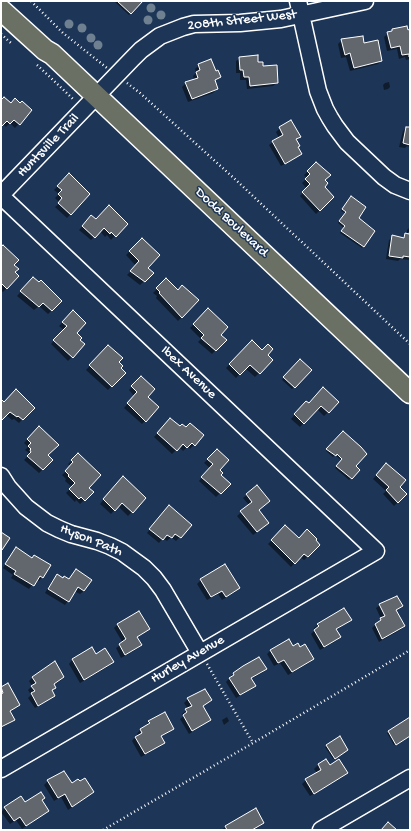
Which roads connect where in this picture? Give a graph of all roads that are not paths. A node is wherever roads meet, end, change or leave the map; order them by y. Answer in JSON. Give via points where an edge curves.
{"nodes":[{"id":1,"x":8,"y":1,"type":"edge"},
{"id":2,"x":364,"y":1,"type":"edge"},
{"id":3,"x":299,"y":8,"type":"edge"},
{"id":4,"x":1,"y":10,"type":"edge"},
{"id":5,"x":52,"y":54,"type":"junction"},
{"id":6,"x":90,"y":102,"type":"junction"},
{"id":7,"x":410,"y":191,"type":"edge"},
{"id":8,"x":1,"y":196,"type":"edge"},
{"id":9,"x":410,"y":393,"type":"edge"},
{"id":10,"x":1,"y":476,"type":"edge"},
{"id":11,"x":376,"y":551,"type":"joint"},
{"id":12,"x":200,"y":653,"type":"junction"},
{"id":13,"x":1,"y":769,"type":"edge"},
{"id":14,"x":410,"y":778,"type":"edge"},
{"id":15,"x":321,"y":830,"type":"edge"}],
"edges":[{"from":1,"to":5,"type":"main road","name":"Dodd Boulevard","via":[[50,46]]},
{"from":2,"to":3,"type":"street","name":"208th Street West"},
{"from":3,"to":6,"type":"street","name":"208th Street West","via":[[260,22],[194,24],[160,36],[132,59]]},
{"from":3,"to":7,"type":"street","via":[[318,91],[332,122],[347,142],[389,182]]},
{"from":4,"to":5,"type":"main road","name":"Dodd Boulevard"},
{"from":5,"to":6,"type":"main road","name":"Dodd Boulevard"},
{"from":6,"to":8,"type":"street","name":"Huntsville Trail"},
{"from":6,"to":9,"type":"main road","name":"Dodd Boulevard"},
{"from":8,"to":11,"type":"street","name":"Ibex Avenue"},
{"from":10,"to":12,"type":"street","name":"Hyson Path","via":[[26,507],[47,523],[71,534],[110,546],[144,568],[163,590]]},
{"from":11,"to":12,"type":"street","name":"Hurley Avenue"},
{"from":12,"to":13,"type":"street","name":"Hurley Avenue"},
{"from":14,"to":15,"type":"street"}]}
